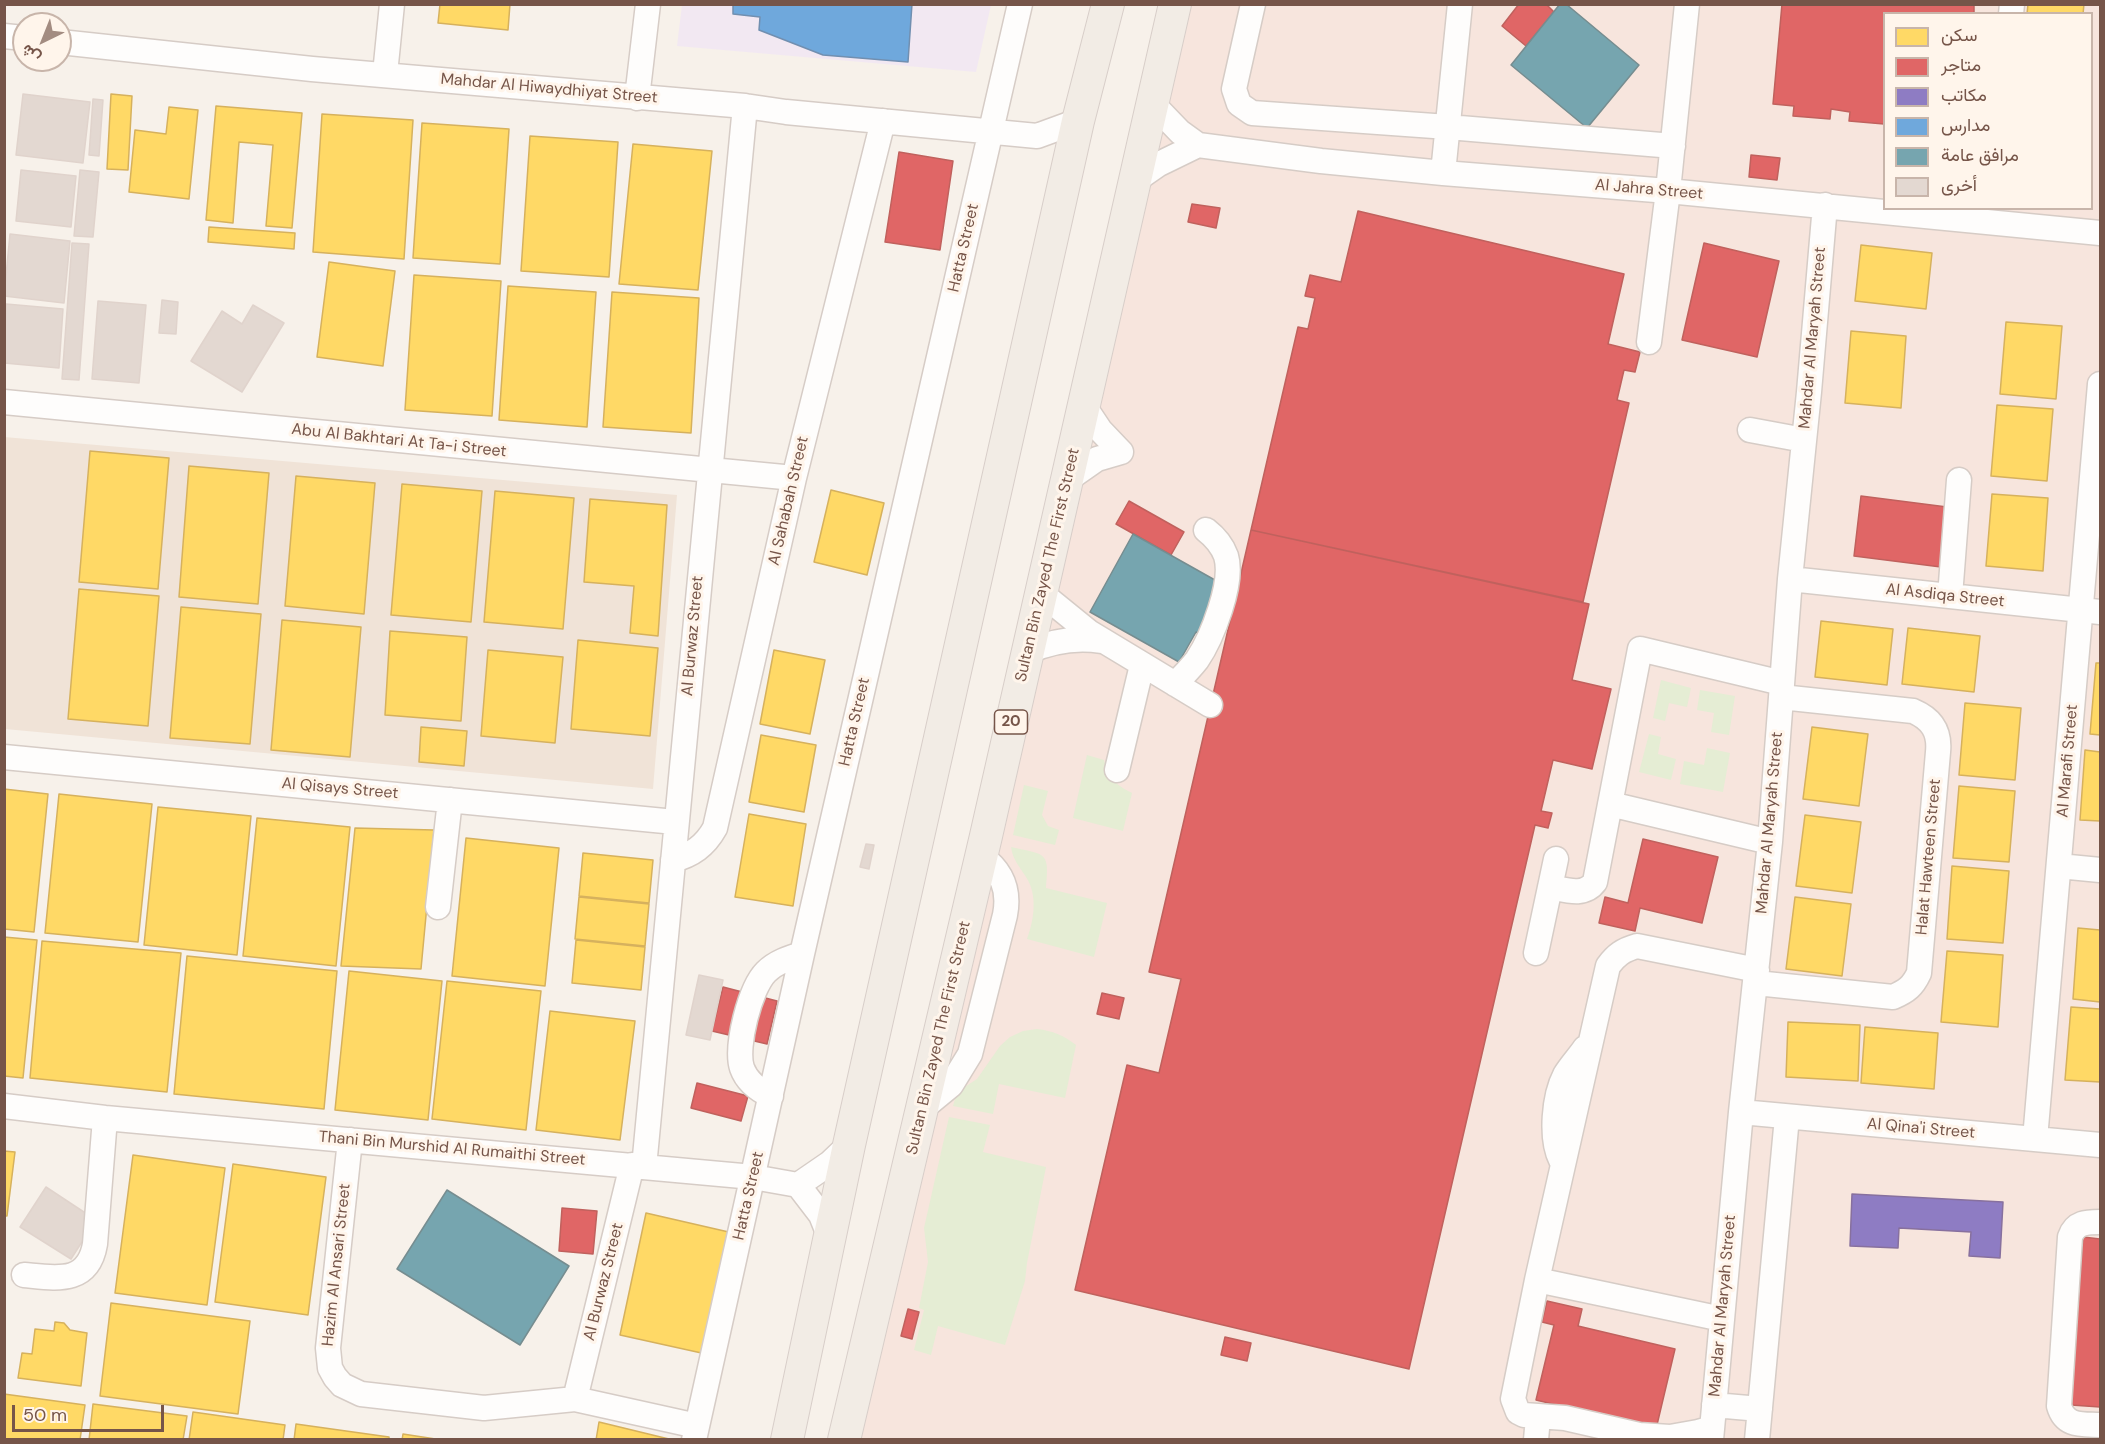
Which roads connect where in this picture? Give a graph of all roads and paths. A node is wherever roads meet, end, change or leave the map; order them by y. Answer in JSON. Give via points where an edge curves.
{"nodes":[{"id":1,"x":393,"y":4,"type":"edge"},
{"id":2,"x":648,"y":4,"type":"edge"},
{"id":3,"x":1020,"y":4,"type":"edge"},
{"id":4,"x":1107,"y":4,"type":"edge"},
{"id":5,"x":1175,"y":4,"type":"edge"},
{"id":6,"x":1253,"y":4,"type":"edge"},
{"id":7,"x":1687,"y":4,"type":"edge"},
{"id":8,"x":1459,"y":9,"type":"edge"},
{"id":9,"x":72,"y":43,"type":"edge"},
{"id":10,"x":385,"y":74,"type":"junction"},
{"id":11,"x":637,"y":98,"type":"junction"},
{"id":12,"x":1153,"y":104,"type":"junction"},
{"id":13,"x":745,"y":106,"type":"junction"},
{"id":14,"x":1078,"y":120,"type":"junction"},
{"id":15,"x":883,"y":122,"type":"junction"},
{"id":16,"x":1448,"y":126,"type":"junction"},
{"id":17,"x":990,"y":132,"type":"junction"},
{"id":18,"x":1037,"y":136,"type":"junction"},
{"id":19,"x":1198,"y":145,"type":"junction"},
{"id":20,"x":1673,"y":146,"type":"junction"},
{"id":21,"x":1070,"y":158,"type":"junction"},
{"id":22,"x":1443,"y":173,"type":"junction"},
{"id":23,"x":1136,"y":180,"type":"junction"},
{"id":24,"x":1668,"y":191,"type":"junction"},
{"id":25,"x":1825,"y":205,"type":"junction"},
{"id":26,"x":1883,"y":208,"type":"edge"},
{"id":27,"x":1910,"y":210,"type":"edge"},
{"id":28,"x":1994,"y":215,"type":"edge"},
{"id":29,"x":2100,"y":233,"type":"edge"},
{"id":30,"x":1649,"y":342,"type":"dead end"},
{"id":31,"x":2100,"y":384,"type":"edge"},
{"id":32,"x":4,"y":402,"type":"edge"},
{"id":33,"x":1084,"y":406,"type":"junction"},
{"id":34,"x":1750,"y":429,"type":"dead end"},
{"id":35,"x":1804,"y":440,"type":"junction"},
{"id":36,"x":709,"y":471,"type":"junction"},
{"id":37,"x":794,"y":478,"type":"junction"},
{"id":38,"x":1067,"y":480,"type":"junction"},
{"id":39,"x":1959,"y":480,"type":"dead end"},
{"id":40,"x":1206,"y":530,"type":"dead end"},
{"id":41,"x":1790,"y":579,"type":"junction"},
{"id":42,"x":1041,"y":593,"type":"junction"},
{"id":43,"x":1950,"y":596,"type":"junction"},
{"id":44,"x":2091,"y":611,"type":"edge"},
{"id":45,"x":1103,"y":641,"type":"junction"},
{"id":46,"x":1028,"y":652,"type":"junction"},
{"id":47,"x":1142,"y":665,"type":"junction"},
{"id":48,"x":1174,"y":684,"type":"junction"},
{"id":49,"x":1781,"y":690,"type":"junction"},
{"id":50,"x":1210,"y":705,"type":"dead end"},
{"id":51,"x":4,"y":757,"type":"edge"},
{"id":52,"x":1117,"y":770,"type":"dead end"},
{"id":53,"x":450,"y":800,"type":"junction"},
{"id":54,"x":1610,"y":804,"type":"junction"},
{"id":55,"x":675,"y":822,"type":"junction"},
{"id":56,"x":1770,"y":842,"type":"junction"},
{"id":57,"x":981,"y":856,"type":"junction"},
{"id":58,"x":1556,"y":859,"type":"dead end"},
{"id":59,"x":673,"y":860,"type":"junction"},
{"id":60,"x":2059,"y":866,"type":"junction"},
{"id":61,"x":2100,"y":870,"type":"edge"},
{"id":62,"x":1550,"y":888,"type":"junction"},
{"id":63,"x":438,"y":907,"type":"dead end"},
{"id":64,"x":1536,"y":953,"type":"dead end"},
{"id":65,"x":802,"y":954,"type":"junction"},
{"id":66,"x":1756,"y":976,"type":"junction"},
{"id":67,"x":771,"y":1096,"type":"junction"},
{"id":68,"x":4,"y":1106,"type":"edge"},
{"id":69,"x":923,"y":1108,"type":"junction"},
{"id":70,"x":1741,"y":1112,"type":"junction"},
{"id":71,"x":1787,"y":1117,"type":"junction"},
{"id":72,"x":105,"y":1118,"type":"junction"},
{"id":73,"x":2035,"y":1139,"type":"junction"},
{"id":74,"x":350,"y":1140,"type":"junction"},
{"id":75,"x":849,"y":1145,"type":"junction"},
{"id":76,"x":2100,"y":1145,"type":"edge"},
{"id":77,"x":638,"y":1166,"type":"junction"},
{"id":78,"x":753,"y":1177,"type":"junction"},
{"id":79,"x":798,"y":1185,"type":"junction"},
{"id":80,"x":2100,"y":1222,"type":"edge"},
{"id":81,"x":829,"y":1235,"type":"junction"},
{"id":82,"x":24,"y":1275,"type":"dead end"},
{"id":83,"x":1537,"y":1280,"type":"junction"},
{"id":84,"x":1722,"y":1319,"type":"junction"},
{"id":85,"x":575,"y":1398,"type":"junction"},
{"id":86,"x":1760,"y":1409,"type":"junction"},
{"id":87,"x":1712,"y":1424,"type":"edge"},
{"id":88,"x":2100,"y":1425,"type":"edge"},
{"id":89,"x":1537,"y":1428,"type":"edge"},
{"id":90,"x":696,"y":1433,"type":"edge"},
{"id":91,"x":1655,"y":1438,"type":"edge"},
{"id":92,"x":787,"y":1440,"type":"edge"},
{"id":93,"x":844,"y":1440,"type":"edge"},
{"id":94,"x":1756,"y":1440,"type":"edge"}],
"edges":[{"from":1,"to":10,"type":"street"},
{"from":2,"to":11,"type":"street"},
{"from":3,"to":17,"type":"street","name":"Hatta Street"},
{"from":4,"to":14,"type":"main road"},
{"from":5,"to":12,"type":"main road","name":"Sultan Bin Zayed The First Street","number":"20"},
{"from":6,"to":16,"type":"street","via":[[1234,89],[1245,109],[1252,113]]},
{"from":7,"to":20,"type":"street"},
{"from":8,"to":16,"type":"street"},
{"from":9,"to":10,"type":"street","name":"Mahdar Al Hiwaydhiyat Street"},
{"from":10,"to":11,"type":"street","name":"Mahdar Al Hiwaydhiyat Street"},
{"from":11,"to":13,"type":"street","name":"Mahdar Al Hiwaydhiyat Street"},
{"from":12,"to":19,"type":"street"},
{"from":12,"to":23,"type":"main road","name":"Sultan Bin Zayed The First Street","number":"20"},
{"from":13,"to":15,"type":"street","name":"Mahdar Al Hiwaydhiyat Street"},
{"from":13,"to":36,"type":"street","name":"Al Burwaz Street"},
{"from":14,"to":18,"type":"street","name":"Mahdar Al Hiwaydhiyat Street"},
{"from":14,"to":21,"type":"main road"},
{"from":15,"to":17,"type":"street","name":"Mahdar Al Hiwaydhiyat Street"},
{"from":15,"to":37,"type":"street","name":"Al Sahabah Street"},
{"from":16,"to":20,"type":"street"},
{"from":16,"to":22,"type":"street"},
{"from":17,"to":18,"type":"street","name":"Mahdar Al Hiwaydhiyat Street"},
{"from":17,"to":65,"type":"street","name":"Hatta Street"},
{"from":18,"to":21,"type":"street","name":"Mahdar Al Hiwaydhiyat Street"},
{"from":19,"to":22,"type":"street","name":"Al Jahra Street"},
{"from":19,"to":23,"type":"street"},
{"from":20,"to":24,"type":"street"},
{"from":21,"to":75,"type":"main road"},
{"from":22,"to":24,"type":"street","name":"Al Jahra Street"},
{"from":23,"to":33,"type":"main road","name":"Sultan Bin Zayed The First Street","number":"20"},
{"from":24,"to":25,"type":"street","name":"Al Jahra Street"},
{"from":24,"to":30,"type":"street"},
{"from":25,"to":26,"type":"street","name":"Al Jahra Street"},
{"from":25,"to":35,"type":"street","name":"Mahdar Al Maryah Street"},
{"from":27,"to":28,"type":"street","name":"Al Jahra Street"},
{"from":28,"to":29,"type":"street","name":"Al Jahra Street"},
{"from":31,"to":44,"type":"street","name":"Al Marafi Street"},
{"from":32,"to":36,"type":"street","name":"Abu Al Bakhtari At Ta-i Street"},
{"from":33,"to":38,"type":"main road","name":"Sultan Bin Zayed The First Street","number":"20"},
{"from":33,"to":38,"type":"street","via":[[1121,452],[1098,459]]},
{"from":34,"to":35,"type":"street"},
{"from":35,"to":41,"type":"street","name":"Mahdar Al Maryah Street"},
{"from":36,"to":37,"type":"street","name":"Abu Al Bakhtari At Ta-i Street"},
{"from":36,"to":55,"type":"street","name":"Al Burwaz Street"},
{"from":37,"to":59,"type":"street","name":"Al Sahabah Street","via":[[715,828],[701,848]]},
{"from":38,"to":42,"type":"main road","name":"Sultan Bin Zayed The First Street","number":"20"},
{"from":39,"to":43,"type":"street"},
{"from":40,"to":48,"type":"street","via":[[1226,556],[1228,578],[1205,647]]},
{"from":41,"to":43,"type":"street","name":"Al Asdiqa Street"},
{"from":41,"to":49,"type":"street","name":"Mahdar Al Maryah Street"},
{"from":42,"to":45,"type":"street"},
{"from":42,"to":46,"type":"main road","name":"Sultan Bin Zayed The First Street","number":"20"},
{"from":43,"to":44,"type":"street","name":"Al Asdiqa Street"},
{"from":44,"to":60,"type":"street","name":"Al Marafi Street"},
{"from":45,"to":46,"type":"street","via":[[1062,640]]},
{"from":45,"to":47,"type":"street"},
{"from":46,"to":57,"type":"main road","name":"Sultan Bin Zayed The First Street","number":"20"},
{"from":47,"to":48,"type":"street"},
{"from":47,"to":52,"type":"street"},
{"from":48,"to":50,"type":"street"},
{"from":49,"to":54,"type":"street","via":[[1640,649]]},
{"from":49,"to":56,"type":"street","name":"Mahdar Al Maryah Street"},
{"from":49,"to":66,"type":"street","name":"Halat Hawteen Street","via":[[1913,711],[1923,715],[1936,731],[1939,742],[1919,973],[1914,984],[1893,997]]},
{"from":51,"to":53,"type":"street","name":"Al Qisays Street"},
{"from":53,"to":55,"type":"street","name":"Al Qisays Street"},
{"from":53,"to":63,"type":"street"},
{"from":54,"to":56,"type":"street"},
{"from":54,"to":62,"type":"street","via":[[1591,887],[1585,891]]},
{"from":55,"to":59,"type":"street","name":"Al Burwaz Street"},
{"from":56,"to":66,"type":"street","name":"Mahdar Al Maryah Street"},
{"from":57,"to":69,"type":"main road","name":"Sultan Bin Zayed The First Street","number":"20"},
{"from":57,"to":69,"type":"street","via":[[1001,875],[1007,896],[1005,915],[970,1054],[951,1085]]},
{"from":58,"to":62,"type":"street"},
{"from":59,"to":77,"type":"street","name":"Al Burwaz Street"},
{"from":60,"to":61,"type":"street"},
{"from":60,"to":73,"type":"street","name":"Al Marafi Street"},
{"from":62,"to":64,"type":"street"},
{"from":65,"to":67,"type":"street","name":"Hatta Street"},
{"from":65,"to":67,"type":"street","via":[[776,963],[766,972],[757,983],[748,1009],[740,1053],[742,1067],[748,1080]]},
{"from":66,"to":70,"type":"street","name":"Mahdar Al Maryah Street"},
{"from":66,"to":83,"type":"street","via":[[1649,947],[1625,949],[1615,956],[1608,966]]},
{"from":67,"to":78,"type":"street","name":"Hatta Street"},
{"from":68,"to":72,"type":"street","name":"Thani Bin Murshid Al Rumaithi Street"},
{"from":69,"to":93,"type":"main road","name":"Sultan Bin Zayed The First Street","number":"20"},
{"from":70,"to":71,"type":"street","name":"Al Qina'i Street"},
{"from":70,"to":84,"type":"street","name":"Mahdar Al Maryah Street"},
{"from":71,"to":73,"type":"street","name":"Al Qina'i Street"},
{"from":71,"to":86,"type":"street"},
{"from":72,"to":74,"type":"street","name":"Thani Bin Murshid Al Rumaithi Street"},
{"from":72,"to":82,"type":"street","via":[[95,1244],[89,1262],[75,1275],[65,1278]]},
{"from":73,"to":76,"type":"street","name":"Al Qina'i Street"},
{"from":74,"to":77,"type":"street","name":"Thani Bin Murshid Al Rumaithi Street"},
{"from":74,"to":85,"type":"street","name":"Hazim Al Ansari Street","via":[[328,1348],[335,1377],[361,1394],[484,1408]]},
{"from":75,"to":79,"type":"street"},
{"from":75,"to":81,"type":"main road"},
{"from":77,"to":78,"type":"street","name":"Thani Bin Murshid Al Rumaithi Street"},
{"from":77,"to":85,"type":"street","name":"Al Burwaz Street"},
{"from":78,"to":79,"type":"street","name":"Thani Bin Murshid Al Rumaithi Street"},
{"from":78,"to":90,"type":"street","name":"Hatta Street"},
{"from":79,"to":81,"type":"street","via":[[821,1215]]},
{"from":80,"to":88,"type":"street","via":[[2081,1223],[2070,1237],[2059,1406],[2064,1417],[2074,1424]]},
{"from":81,"to":92,"type":"main road"},
{"from":83,"to":84,"type":"street"},
{"from":83,"to":89,"type":"street","via":[[1513,1399],[1518,1412]]},
{"from":84,"to":87,"type":"street","name":"Mahdar Al Maryah Street"},
{"from":85,"to":90,"type":"street","name":"Hazim Al Ansari Street"},
{"from":86,"to":87,"type":"street"},
{"from":86,"to":94,"type":"street"},
{"from":87,"to":91,"type":"street","via":[[1684,1435]]},
{"from":89,"to":91,"type":"street","via":[[1565,1418]]}]}
